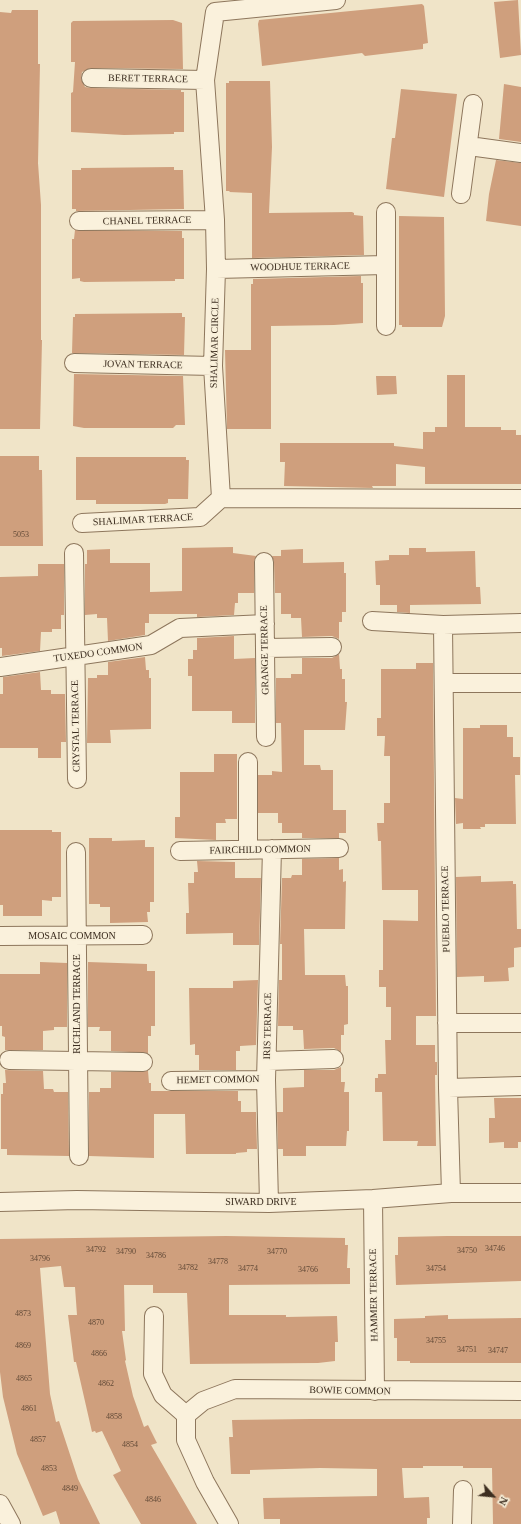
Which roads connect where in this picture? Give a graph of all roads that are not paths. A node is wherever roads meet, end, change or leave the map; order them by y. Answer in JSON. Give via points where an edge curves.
{"nodes":[{"id":1,"x":336,"y":0,"type":"edge"},
{"id":2,"x":91,"y":78,"type":"dead end"},
{"id":3,"x":205,"y":80,"type":"junction"},
{"id":4,"x":473,"y":104,"type":"dead end"},
{"id":5,"x":469,"y":146,"type":"junction"},
{"id":6,"x":521,"y":153,"type":"edge"},
{"id":7,"x":461,"y":194,"type":"dead end"},
{"id":8,"x":386,"y":212,"type":"dead end"},
{"id":9,"x":215,"y":220,"type":"junction"},
{"id":10,"x":79,"y":222,"type":"dead end"},
{"id":11,"x":385,"y":265,"type":"junction"},
{"id":12,"x":216,"y":269,"type":"junction"},
{"id":13,"x":386,"y":326,"type":"dead end"},
{"id":14,"x":74,"y":363,"type":"dead end"},
{"id":15,"x":212,"y":366,"type":"junction"},
{"id":16,"x":221,"y":498,"type":"junction"},
{"id":17,"x":521,"y":499,"type":"edge"},
{"id":18,"x":82,"y":524,"type":"dead end"},
{"id":19,"x":74,"y":553,"type":"dead end"},
{"id":20,"x":264,"y":562,"type":"dead end"},
{"id":21,"x":372,"y":621,"type":"dead end"},
{"id":22,"x":521,"y":623,"type":"edge"},
{"id":23,"x":264,"y":624,"type":"junction"},
{"id":24,"x":443,"y":625,"type":"junction"},
{"id":25,"x":332,"y":647,"type":"dead end"},
{"id":26,"x":265,"y":648,"type":"junction"},
{"id":27,"x":74,"y":657,"type":"junction"},
{"id":28,"x":0,"y":667,"type":"edge"},
{"id":29,"x":444,"y":683,"type":"junction"},
{"id":30,"x":521,"y":683,"type":"edge"},
{"id":31,"x":266,"y":737,"type":"dead end"},
{"id":32,"x":248,"y":762,"type":"dead end"},
{"id":33,"x":76,"y":779,"type":"dead end"},
{"id":34,"x":339,"y":848,"type":"dead end"},
{"id":35,"x":272,"y":849,"type":"junction"},
{"id":36,"x":248,"y":850,"type":"junction"},
{"id":37,"x":180,"y":851,"type":"dead end"},
{"id":38,"x":76,"y":852,"type":"dead end"},
{"id":39,"x":76,"y":935,"type":"junction"},
{"id":40,"x":143,"y":935,"type":"dead end"},
{"id":41,"x":0,"y":936,"type":"edge"},
{"id":42,"x":447,"y":1023,"type":"junction"},
{"id":43,"x":521,"y":1023,"type":"edge"},
{"id":44,"x":334,"y":1059,"type":"dead end"},
{"id":45,"x":9,"y":1060,"type":"dead end"},
{"id":46,"x":77,"y":1060,"type":"junction"},
{"id":47,"x":268,"y":1061,"type":"junction"},
{"id":48,"x":143,"y":1062,"type":"dead end"},
{"id":49,"x":266,"y":1080,"type":"junction"},
{"id":50,"x":171,"y":1081,"type":"dead end"},
{"id":51,"x":521,"y":1086,"type":"edge"},
{"id":52,"x":448,"y":1088,"type":"junction"},
{"id":53,"x":79,"y":1156,"type":"dead end"},
{"id":54,"x":451,"y":1193,"type":"junction"},
{"id":55,"x":521,"y":1193,"type":"edge"},
{"id":56,"x":373,"y":1199,"type":"junction"},
{"id":57,"x":0,"y":1202,"type":"edge"},
{"id":58,"x":269,"y":1203,"type":"junction"},
{"id":59,"x":154,"y":1316,"type":"dead end"},
{"id":60,"x":375,"y":1391,"type":"junction"},
{"id":61,"x":521,"y":1391,"type":"edge"},
{"id":62,"x":186,"y":1415,"type":"junction"},
{"id":63,"x":463,"y":1490,"type":"dead end"},
{"id":64,"x":0,"y":1504,"type":"edge"},
{"id":65,"x":11,"y":1524,"type":"edge"},
{"id":66,"x":229,"y":1524,"type":"edge"},
{"id":67,"x":462,"y":1524,"type":"edge"}],
"edges":[{"from":1,"to":3,"type":"street","name":"SHALIMAR CIRCLE","via":[[215,12]]},
{"from":2,"to":3,"type":"street","name":"BERET TERRACE"},
{"from":3,"to":9,"type":"street","name":"SHALIMAR CIRCLE"},
{"from":4,"to":5,"type":"street"},
{"from":5,"to":6,"type":"street"},
{"from":5,"to":7,"type":"street"},
{"from":8,"to":11,"type":"street"},
{"from":9,"to":10,"type":"street","name":"CHANEL TERRACE"},
{"from":9,"to":12,"type":"street","name":"SHALIMAR CIRCLE"},
{"from":11,"to":12,"type":"street","name":"WOODHUE TERRACE"},
{"from":11,"to":13,"type":"street"},
{"from":12,"to":15,"type":"street","name":"SHALIMAR CIRCLE"},
{"from":14,"to":15,"type":"street","name":"JOVAN TERRACE"},
{"from":15,"to":16,"type":"street","name":"SHALIMAR CIRCLE"},
{"from":16,"to":17,"type":"street"},
{"from":16,"to":18,"type":"street","name":"SHALIMAR TERRACE","via":[[200,517]]},
{"from":19,"to":27,"type":"street","name":"CRYSTAL TERRACE"},
{"from":20,"to":23,"type":"street","name":"GRANGE TERRACE"},
{"from":21,"to":24,"type":"street"},
{"from":22,"to":24,"type":"street"},
{"from":23,"to":26,"type":"street","name":"GRANGE TERRACE"},
{"from":23,"to":27,"type":"street","name":"TUXEDO COMMON","via":[[180,628],[151,645]]},
{"from":24,"to":29,"type":"street","name":"PUEBLO TERRACE"},
{"from":25,"to":26,"type":"street"},
{"from":26,"to":31,"type":"street","name":"GRANGE TERRACE"},
{"from":27,"to":28,"type":"street","name":"TUXEDO COMMON"},
{"from":27,"to":33,"type":"street","name":"CRYSTAL TERRACE"},
{"from":29,"to":30,"type":"street"},
{"from":29,"to":42,"type":"street","name":"PUEBLO TERRACE"},
{"from":32,"to":36,"type":"street"},
{"from":34,"to":35,"type":"street","name":"FAIRCHILD COMMON"},
{"from":35,"to":36,"type":"street","name":"FAIRCHILD COMMON"},
{"from":35,"to":47,"type":"street","name":"IRIS TERRACE"},
{"from":36,"to":37,"type":"street","name":"FAIRCHILD COMMON"},
{"from":38,"to":39,"type":"street","name":"RICHLAND TERRACE"},
{"from":39,"to":40,"type":"street","name":"MOSAIC COMMON"},
{"from":39,"to":41,"type":"street","name":"MOSAIC COMMON"},
{"from":39,"to":46,"type":"street","name":"RICHLAND TERRACE"},
{"from":42,"to":43,"type":"street"},
{"from":42,"to":52,"type":"street","name":"PUEBLO TERRACE"},
{"from":44,"to":47,"type":"street","name":"HEMET COMMON"},
{"from":45,"to":46,"type":"street"},
{"from":46,"to":48,"type":"street"},
{"from":46,"to":53,"type":"street","name":"RICHLAND TERRACE"},
{"from":47,"to":49,"type":"street","name":"IRIS TERRACE"},
{"from":49,"to":50,"type":"street","name":"HEMET COMMON"},
{"from":49,"to":58,"type":"street","name":"IRIS TERRACE"},
{"from":51,"to":52,"type":"street"},
{"from":52,"to":54,"type":"street","name":"PUEBLO TERRACE"},
{"from":54,"to":55,"type":"street","name":"SIWARD DRIVE"},
{"from":54,"to":56,"type":"street","name":"SIWARD DRIVE"},
{"from":56,"to":58,"type":"street","name":"SIWARD DRIVE"},
{"from":56,"to":60,"type":"street","name":"HAMMER TERRACE"},
{"from":57,"to":58,"type":"street","name":"SIWARD DRIVE","via":[[77,1200]]},
{"from":59,"to":62,"type":"street","via":[[153,1374],[163,1395]]},
{"from":60,"to":61,"type":"street","name":"BOWIE COMMON"},
{"from":60,"to":62,"type":"street","name":"BOWIE COMMON","via":[[235,1389],[203,1401]]},
{"from":62,"to":66,"type":"street","via":[[186,1440],[205,1482]]},
{"from":63,"to":67,"type":"street"},
{"from":64,"to":65,"type":"street"}]}
